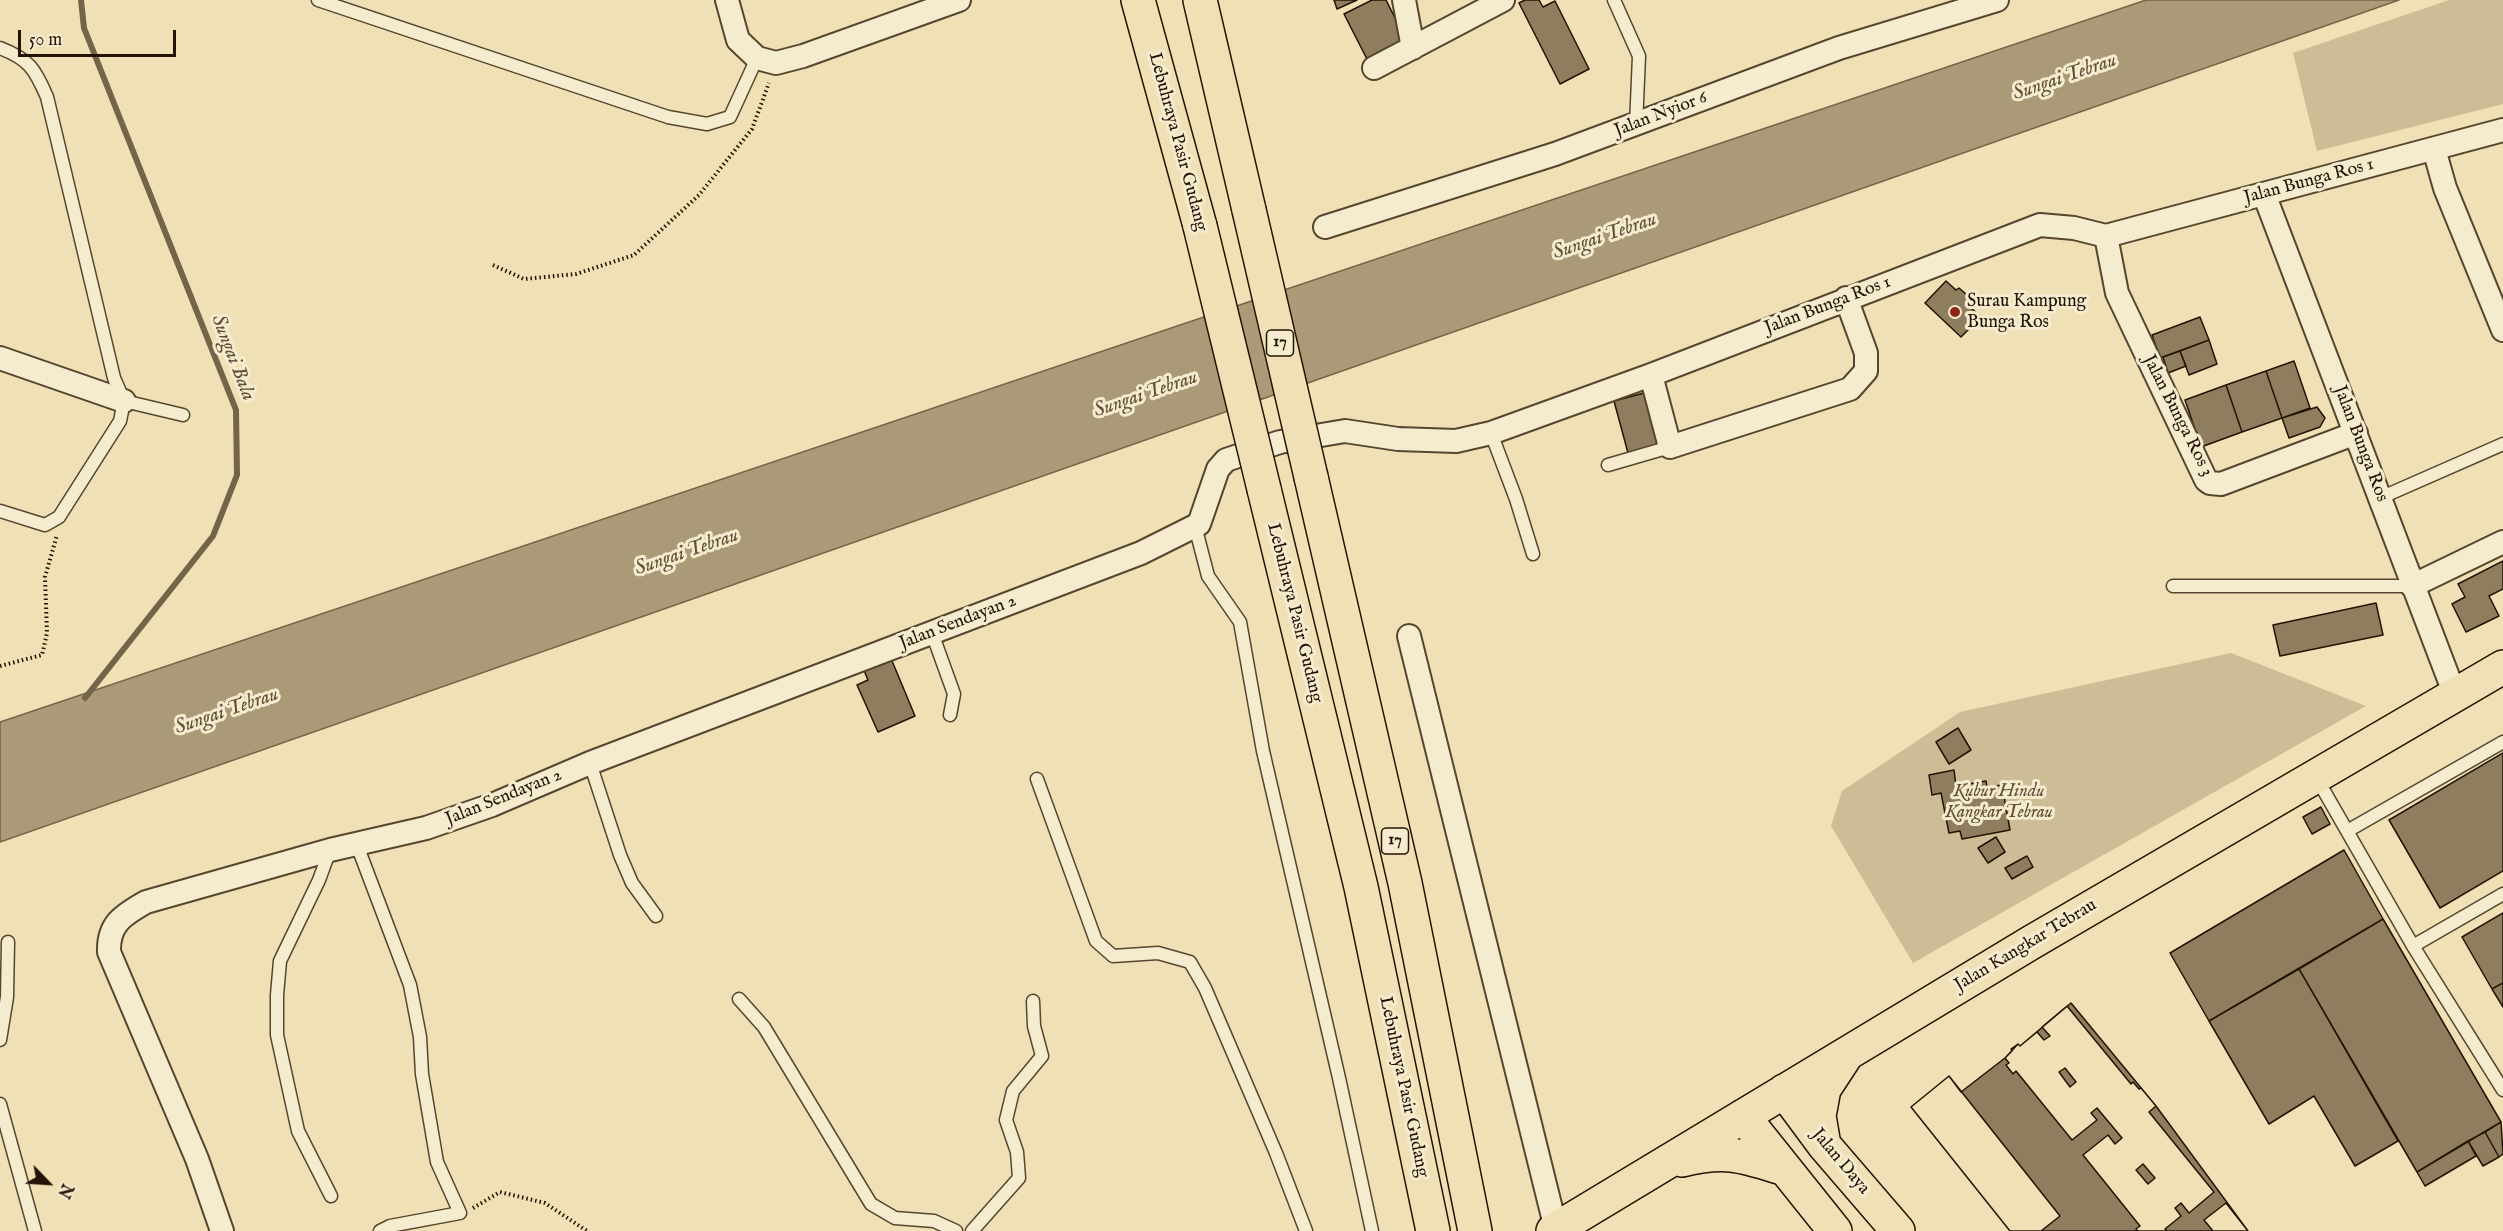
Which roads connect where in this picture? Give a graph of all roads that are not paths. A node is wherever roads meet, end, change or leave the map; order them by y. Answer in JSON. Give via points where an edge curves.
{"nodes":[{"id":1,"x":318,"y":0,"type":"edge"},
{"id":2,"x":727,"y":0,"type":"edge"},
{"id":3,"x":959,"y":0,"type":"edge"},
{"id":4,"x":1138,"y":0,"type":"edge"},
{"id":5,"x":1200,"y":0,"type":"edge"},
{"id":6,"x":1404,"y":0,"type":"edge"},
{"id":7,"x":1503,"y":0,"type":"edge"},
{"id":8,"x":1614,"y":0,"type":"edge"},
{"id":9,"x":1997,"y":0,"type":"edge"},
{"id":10,"x":919,"y":6,"type":"edge"},
{"id":11,"x":0,"y":48,"type":"edge"},
{"id":12,"x":1413,"y":48,"type":"junction"},
{"id":13,"x":767,"y":60,"type":"junction"},
{"id":14,"x":1374,"y":68,"type":"dead end"},
{"id":15,"x":1636,"y":125,"type":"junction"},
{"id":16,"x":2503,"y":130,"type":"edge"},
{"id":17,"x":2434,"y":148,"type":"junction"},
{"id":18,"x":2264,"y":194,"type":"junction"},
{"id":19,"x":1325,"y":227,"type":"dead end"},
{"id":20,"x":2106,"y":236,"type":"junction"},
{"id":21,"x":1846,"y":298,"type":"junction"},
{"id":22,"x":2503,"y":330,"type":"edge"},
{"id":23,"x":0,"y":358,"type":"edge"},
{"id":24,"x":1651,"y":375,"type":"junction"},
{"id":25,"x":124,"y":401,"type":"junction"},
{"id":26,"x":183,"y":415,"type":"dead end"},
{"id":27,"x":1491,"y":433,"type":"junction"},
{"id":28,"x":2356,"y":433,"type":"junction"},
{"id":29,"x":2503,"y":444,"type":"edge"},
{"id":30,"x":1670,"y":447,"type":"junction"},
{"id":31,"x":1608,"y":465,"type":"dead end"},
{"id":32,"x":2380,"y":498,"type":"junction"},
{"id":33,"x":0,"y":511,"type":"edge"},
{"id":34,"x":1195,"y":526,"type":"junction"},
{"id":35,"x":2503,"y":542,"type":"edge"},
{"id":36,"x":1533,"y":554,"type":"dead end"},
{"id":37,"x":2173,"y":586,"type":"dead end"},
{"id":38,"x":2412,"y":586,"type":"junction"},
{"id":39,"x":932,"y":633,"type":"junction"},
{"id":40,"x":1409,"y":636,"type":"dead end"},
{"id":41,"x":2503,"y":667,"type":"edge"},
{"id":42,"x":2455,"y":695,"type":"junction"},
{"id":43,"x":950,"y":715,"type":"dead end"},
{"id":44,"x":2503,"y":742,"type":"edge"},
{"id":45,"x":590,"y":764,"type":"junction"},
{"id":46,"x":2316,"y":776,"type":"junction"},
{"id":47,"x":1037,"y":779,"type":"dead end"},
{"id":48,"x":2349,"y":830,"type":"junction"},
{"id":49,"x":357,"y":845,"type":"junction"},
{"id":50,"x":330,"y":850,"type":"junction"},
{"id":51,"x":2503,"y":894,"type":"edge"},
{"id":52,"x":656,"y":916,"type":"dead end"},
{"id":53,"x":8,"y":942,"type":"dead end"},
{"id":54,"x":2413,"y":946,"type":"junction"},
{"id":55,"x":739,"y":999,"type":"dead end"},
{"id":56,"x":1033,"y":1001,"type":"dead end"},
{"id":57,"x":0,"y":1040,"type":"edge"},
{"id":58,"x":1848,"y":1053,"type":"junction"},
{"id":59,"x":2503,"y":1090,"type":"edge"},
{"id":60,"x":1784,"y":1091,"type":"junction"},
{"id":61,"x":0,"y":1104,"type":"edge"},
{"id":62,"x":1743,"y":1116,"type":"junction"},
{"id":63,"x":1824,"y":1145,"type":"junction"},
{"id":64,"x":1660,"y":1166,"type":"junction"},
{"id":65,"x":1785,"y":1169,"type":"junction"},
{"id":66,"x":331,"y":1196,"type":"dead end"},
{"id":67,"x":1473,"y":1220,"type":"edge"},
{"id":68,"x":1432,"y":1225,"type":"edge"},
{"id":69,"x":1555,"y":1230,"type":"edge"},
{"id":70,"x":35,"y":1231,"type":"edge"},
{"id":71,"x":222,"y":1231,"type":"edge"},
{"id":72,"x":380,"y":1231,"type":"edge"},
{"id":73,"x":956,"y":1231,"type":"edge"},
{"id":74,"x":972,"y":1231,"type":"edge"},
{"id":75,"x":1306,"y":1231,"type":"edge"},
{"id":76,"x":1372,"y":1231,"type":"edge"},
{"id":77,"x":1835,"y":1231,"type":"edge"},
{"id":78,"x":1898,"y":1231,"type":"edge"}],
"edges":[{"from":1,"to":13,"type":"lane","via":[[668,117],[707,124],[730,117]]},
{"from":2,"to":13,"type":"street","via":[[738,40]]},
{"from":3,"to":10,"type":"street"},
{"from":4,"to":68,"type":"main road","name":"Lebuhraya Pasir Gudang","bridge":true,"via":[[1200,226],[1361,887]]},
{"from":5,"to":67,"type":"main road","number":"17","bridge":true,"via":[[1405,883]]},
{"from":6,"to":12,"type":"street"},
{"from":7,"to":12,"type":"street"},
{"from":8,"to":15,"type":"lane","via":[[1639,56]]},
{"from":9,"to":15,"type":"street","name":"Jalan Nyior 6","via":[[1839,48]]},
{"from":10,"to":13,"type":"street","via":[[803,56]]},
{"from":11,"to":25,"type":"lane","via":[[35,70],[46,97],[114,378]]},
{"from":12,"to":14,"type":"street"},
{"from":15,"to":19,"type":"street","name":"Jalan Nyior 6"},
{"from":16,"to":17,"type":"street","name":"Jalan Bunga Ros 1"},
{"from":17,"to":18,"type":"street","name":"Jalan Bunga Ros 1"},
{"from":17,"to":22,"type":"street","via":[[2445,188]]},
{"from":18,"to":20,"type":"street","name":"Jalan Bunga Ros 1"},
{"from":18,"to":28,"type":"street","name":"Jalan Bunga Ros"},
{"from":20,"to":21,"type":"street","name":"Jalan Bunga Ros 1","via":[[2040,225]]},
{"from":20,"to":28,"type":"street","name":"Jalan Bunga Ros 3","via":[[2117,293],[2206,480],[2221,484]]},
{"from":21,"to":24,"type":"street","name":"Jalan Bunga Ros 1"},
{"from":21,"to":30,"type":"street","via":[[1866,353],[1866,371],[1850,389]]},
{"from":23,"to":25,"type":"street"},
{"from":24,"to":27,"type":"street","name":"Jalan Bunga Ros 1"},
{"from":24,"to":30,"type":"street"},
{"from":25,"to":26,"type":"lane"},
{"from":25,"to":33,"type":"lane","via":[[120,420],[59,517],[45,525]]},
{"from":27,"to":34,"type":"street","name":"Jalan Bunga Ros 1","via":[[1456,441],[1398,439],[1345,431],[1280,442],[1226,460],[1218,469],[1201,520]]},
{"from":27,"to":36,"type":"lane"},
{"from":28,"to":32,"type":"street","name":"Jalan Bunga Ros"},
{"from":29,"to":32,"type":"lane"},
{"from":30,"to":31,"type":"lane"},
{"from":32,"to":38,"type":"street","name":"Jalan Bunga Ros"},
{"from":34,"to":39,"type":"street","name":"Jalan Sendayan 2","via":[[1141,553]]},
{"from":34,"to":76,"type":"lane","via":[[1208,576],[1240,622],[1263,751]]},
{"from":35,"to":38,"type":"street"},
{"from":37,"to":38,"type":"lane"},
{"from":38,"to":42,"type":"street","name":"Jalan Bunga Ros"},
{"from":39,"to":43,"type":"lane","via":[[954,694]]},
{"from":39,"to":45,"type":"street","name":"Jalan Sendayan 2"},
{"from":40,"to":69,"type":"street"},
{"from":41,"to":42,"type":"main road","name":"Jalan Kangkar Tebrau"},
{"from":42,"to":46,"type":"main road","name":"Jalan Kangkar Tebrau"},
{"from":44,"to":48,"type":"lane"},
{"from":45,"to":49,"type":"street","name":"Jalan Sendayan 2","via":[[481,809]]},
{"from":45,"to":52,"type":"lane","via":[[632,883]]},
{"from":46,"to":48,"type":"lane"},
{"from":46,"to":58,"type":"main road","name":"Jalan Kangkar Tebrau"},
{"from":47,"to":75,"type":"lane","via":[[1096,941],[1113,956],[1158,953],[1190,962],[1205,988]]},
{"from":48,"to":54,"type":"lane"},
{"from":49,"to":50,"type":"street","name":"Jalan Sendayan 2"},
{"from":49,"to":72,"type":"lane","via":[[410,985],[437,1162],[460,1213]]},
{"from":50,"to":66,"type":"lane","via":[[280,961],[277,1035],[298,1131]]},
{"from":50,"to":71,"type":"street","name":"Jalan Sendayan 2","via":[[146,902],[122,917],[109,937],[110,952],[197,1159]]},
{"from":51,"to":54,"type":"lane"},
{"from":53,"to":57,"type":"lane","via":[[7,997]]},
{"from":54,"to":59,"type":"lane"},
{"from":55,"to":73,"type":"lane","via":[[764,1027],[871,1204],[895,1218],[934,1221]]},
{"from":56,"to":74,"type":"lane","via":[[1034,1026],[1042,1056],[1013,1091],[1006,1120],[1017,1152],[1019,1178]]},
{"from":58,"to":60,"type":"main road","name":"Jalan Kangkar Tebrau"},
{"from":58,"to":63,"type":"main road","via":[[1824,1089],[1819,1116]]},
{"from":60,"to":62,"type":"main road","name":"Jalan Kangkar Tebrau"},
{"from":60,"to":63,"type":"main road","name":"Jalan Daya"},
{"from":61,"to":70,"type":"lane"},
{"from":62,"to":64,"type":"main road","name":"Jalan Kangkar Tebrau"},
{"from":62,"to":65,"type":"main road"},
{"from":63,"to":78,"type":"main road","name":"Jalan Daya"},
{"from":64,"to":65,"type":"main road","via":[[1723,1153]]},
{"from":64,"to":69,"type":"main road","name":"Jalan Kangkar Tebrau"},
{"from":65,"to":77,"type":"main road"}]}
